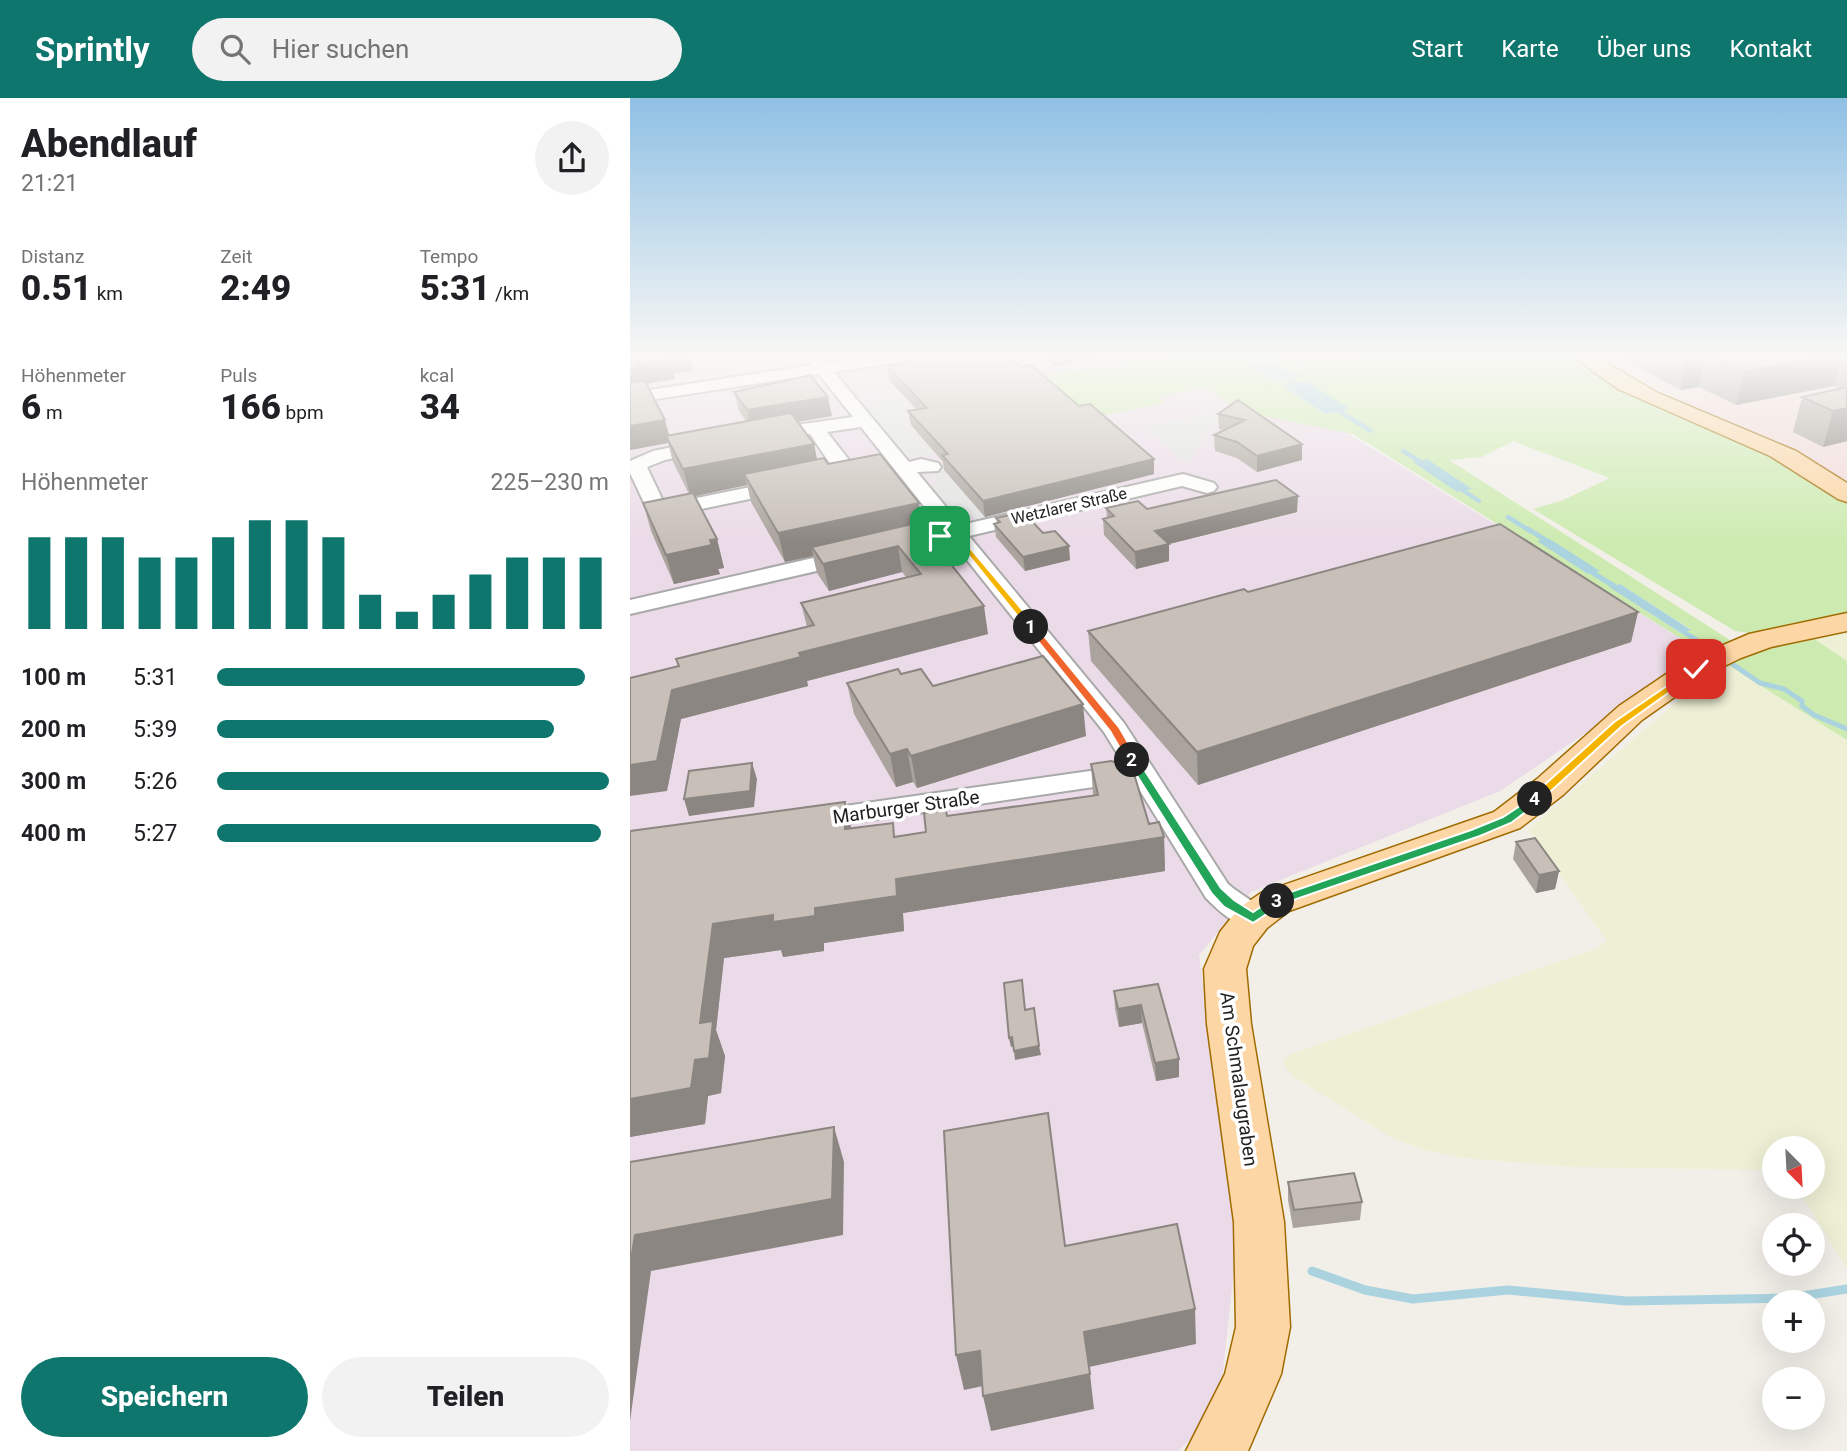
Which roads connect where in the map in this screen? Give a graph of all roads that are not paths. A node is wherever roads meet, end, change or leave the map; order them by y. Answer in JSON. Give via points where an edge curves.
{"nodes":[{"id":1,"x":860,"y":417,"type":"edge"},
{"id":2,"x":1696,"y":417,"type":"edge"},
{"id":3,"x":863,"y":421,"type":"junction"},
{"id":4,"x":816,"y":430,"type":"junction"},
{"id":5,"x":755,"y":437,"type":"edge"},
{"id":6,"x":728,"y":443,"type":"edge"},
{"id":7,"x":1207,"y":487,"type":"dead end"},
{"id":8,"x":1847,"y":495,"type":"edge"},
{"id":9,"x":955,"y":533,"type":"junction"},
{"id":10,"x":913,"y":542,"type":"edge"},
{"id":11,"x":873,"y":551,"type":"edge"},
{"id":12,"x":630,"y":607,"type":"edge"},
{"id":13,"x":1847,"y":622,"type":"edge"},
{"id":14,"x":1140,"y":773,"type":"junction"},
{"id":15,"x":779,"y":825,"type":"edge"},
{"id":16,"x":1253,"y":918,"type":"junction"},
{"id":17,"x":1215,"y":1451,"type":"edge"}],
"edges":[{"from":1,"to":3,"type":"street"},
{"from":2,"to":8,"type":"main road","via":[[1779,452]]},
{"from":3,"to":4,"type":"street"},
{"from":3,"to":9,"type":"street","via":[[920,466]]},
{"from":4,"to":5,"type":"street"},
{"from":4,"to":6,"type":"street","via":[[843,465],[842,471],[677,508],[655,507],[636,465],[660,455]]},
{"from":7,"to":9,"type":"street","name":"Wetzlarer Straße","via":[[1183,481]]},
{"from":9,"to":10,"type":"street","name":"Wetzlarer Straße"},
{"from":9,"to":14,"type":"street","via":[[1115,729]]},
{"from":11,"to":12,"type":"street"},
{"from":13,"to":16,"type":"main road","name":"Am Schmalaugraben","via":[[1768,638],[1724,653],[1618,724],[1507,820],[1321,884],[1275,902]]},
{"from":14,"to":15,"type":"street","name":"Marburger Straße"},
{"from":14,"to":16,"type":"street","via":[[1217,891]]},
{"from":16,"to":17,"type":"main road","name":"Am Schmalaugraben","via":[[1234,942],[1225,969],[1259,1222],[1263,1327],[1235,1419]]}]}
